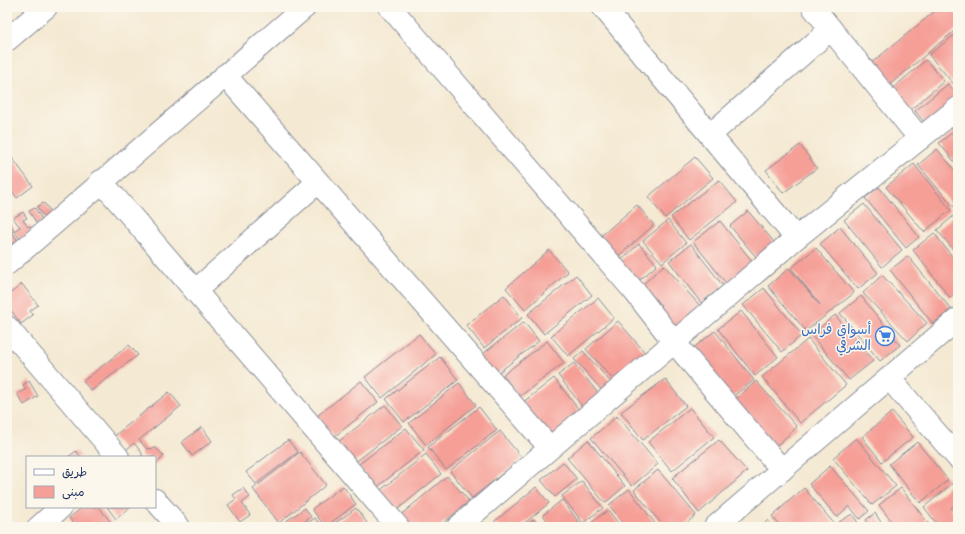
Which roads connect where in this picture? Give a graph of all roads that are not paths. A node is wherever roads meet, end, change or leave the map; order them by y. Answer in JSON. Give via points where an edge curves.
{"nodes":[{"id":1,"x":46,"y":7,"type":"edge"},
{"id":2,"x":305,"y":7,"type":"edge"},
{"id":3,"x":390,"y":7,"type":"edge"},
{"id":4,"x":604,"y":7,"type":"edge"},
{"id":5,"x":813,"y":7,"type":"edge"},
{"id":6,"x":831,"y":29,"type":"junction"},
{"id":7,"x":7,"y":40,"type":"edge"},
{"id":8,"x":225,"y":75,"type":"junction"},
{"id":9,"x":958,"y":108,"type":"edge"},
{"id":10,"x":710,"y":135,"type":"junction"},
{"id":11,"x":920,"y":139,"type":"junction"},
{"id":12,"x":101,"y":181,"type":"junction"},
{"id":13,"x":318,"y":182,"type":"junction"},
{"id":14,"x":796,"y":238,"type":"junction"},
{"id":15,"x":7,"y":264,"type":"edge"},
{"id":16,"x":195,"y":291,"type":"junction"},
{"id":17,"x":958,"y":319,"type":"edge"},
{"id":18,"x":7,"y":327,"type":"edge"},
{"id":19,"x":674,"y":342,"type":"junction"},
{"id":20,"x":890,"y":378,"type":"junction"},
{"id":21,"x":550,"y":448,"type":"junction"},
{"id":22,"x":116,"y":456,"type":"edge"},
{"id":23,"x":958,"y":458,"type":"edge"},
{"id":24,"x":782,"y":470,"type":"junction"},
{"id":25,"x":156,"y":501,"type":"edge"},
{"id":26,"x":60,"y":508,"type":"edge"},
{"id":27,"x":39,"y":527,"type":"edge"},
{"id":28,"x":179,"y":527,"type":"edge"},
{"id":29,"x":398,"y":527,"type":"edge"},
{"id":30,"x":458,"y":527,"type":"edge"},
{"id":31,"x":715,"y":527,"type":"edge"}],
"edges":[{"from":1,"to":7,"type":"street"},
{"from":2,"to":8,"type":"street"},
{"from":3,"to":19,"type":"street","via":[[635,292]]},
{"from":4,"to":10,"type":"street"},
{"from":5,"to":6,"type":"street"},
{"from":6,"to":10,"type":"street"},
{"from":6,"to":11,"type":"street"},
{"from":8,"to":12,"type":"street"},
{"from":8,"to":13,"type":"street"},
{"from":9,"to":11,"type":"street"},
{"from":10,"to":14,"type":"street"},
{"from":11,"to":14,"type":"street"},
{"from":12,"to":15,"type":"street"},
{"from":12,"to":16,"type":"street"},
{"from":13,"to":16,"type":"street"},
{"from":13,"to":21,"type":"street"},
{"from":14,"to":19,"type":"street"},
{"from":16,"to":29,"type":"street"},
{"from":17,"to":20,"type":"street"},
{"from":18,"to":22,"type":"street"},
{"from":19,"to":21,"type":"street"},
{"from":19,"to":24,"type":"street"},
{"from":20,"to":23,"type":"street"},
{"from":20,"to":24,"type":"street"},
{"from":21,"to":30,"type":"street"},
{"from":24,"to":31,"type":"street"},
{"from":25,"to":28,"type":"street"},
{"from":26,"to":27,"type":"street"}]}
